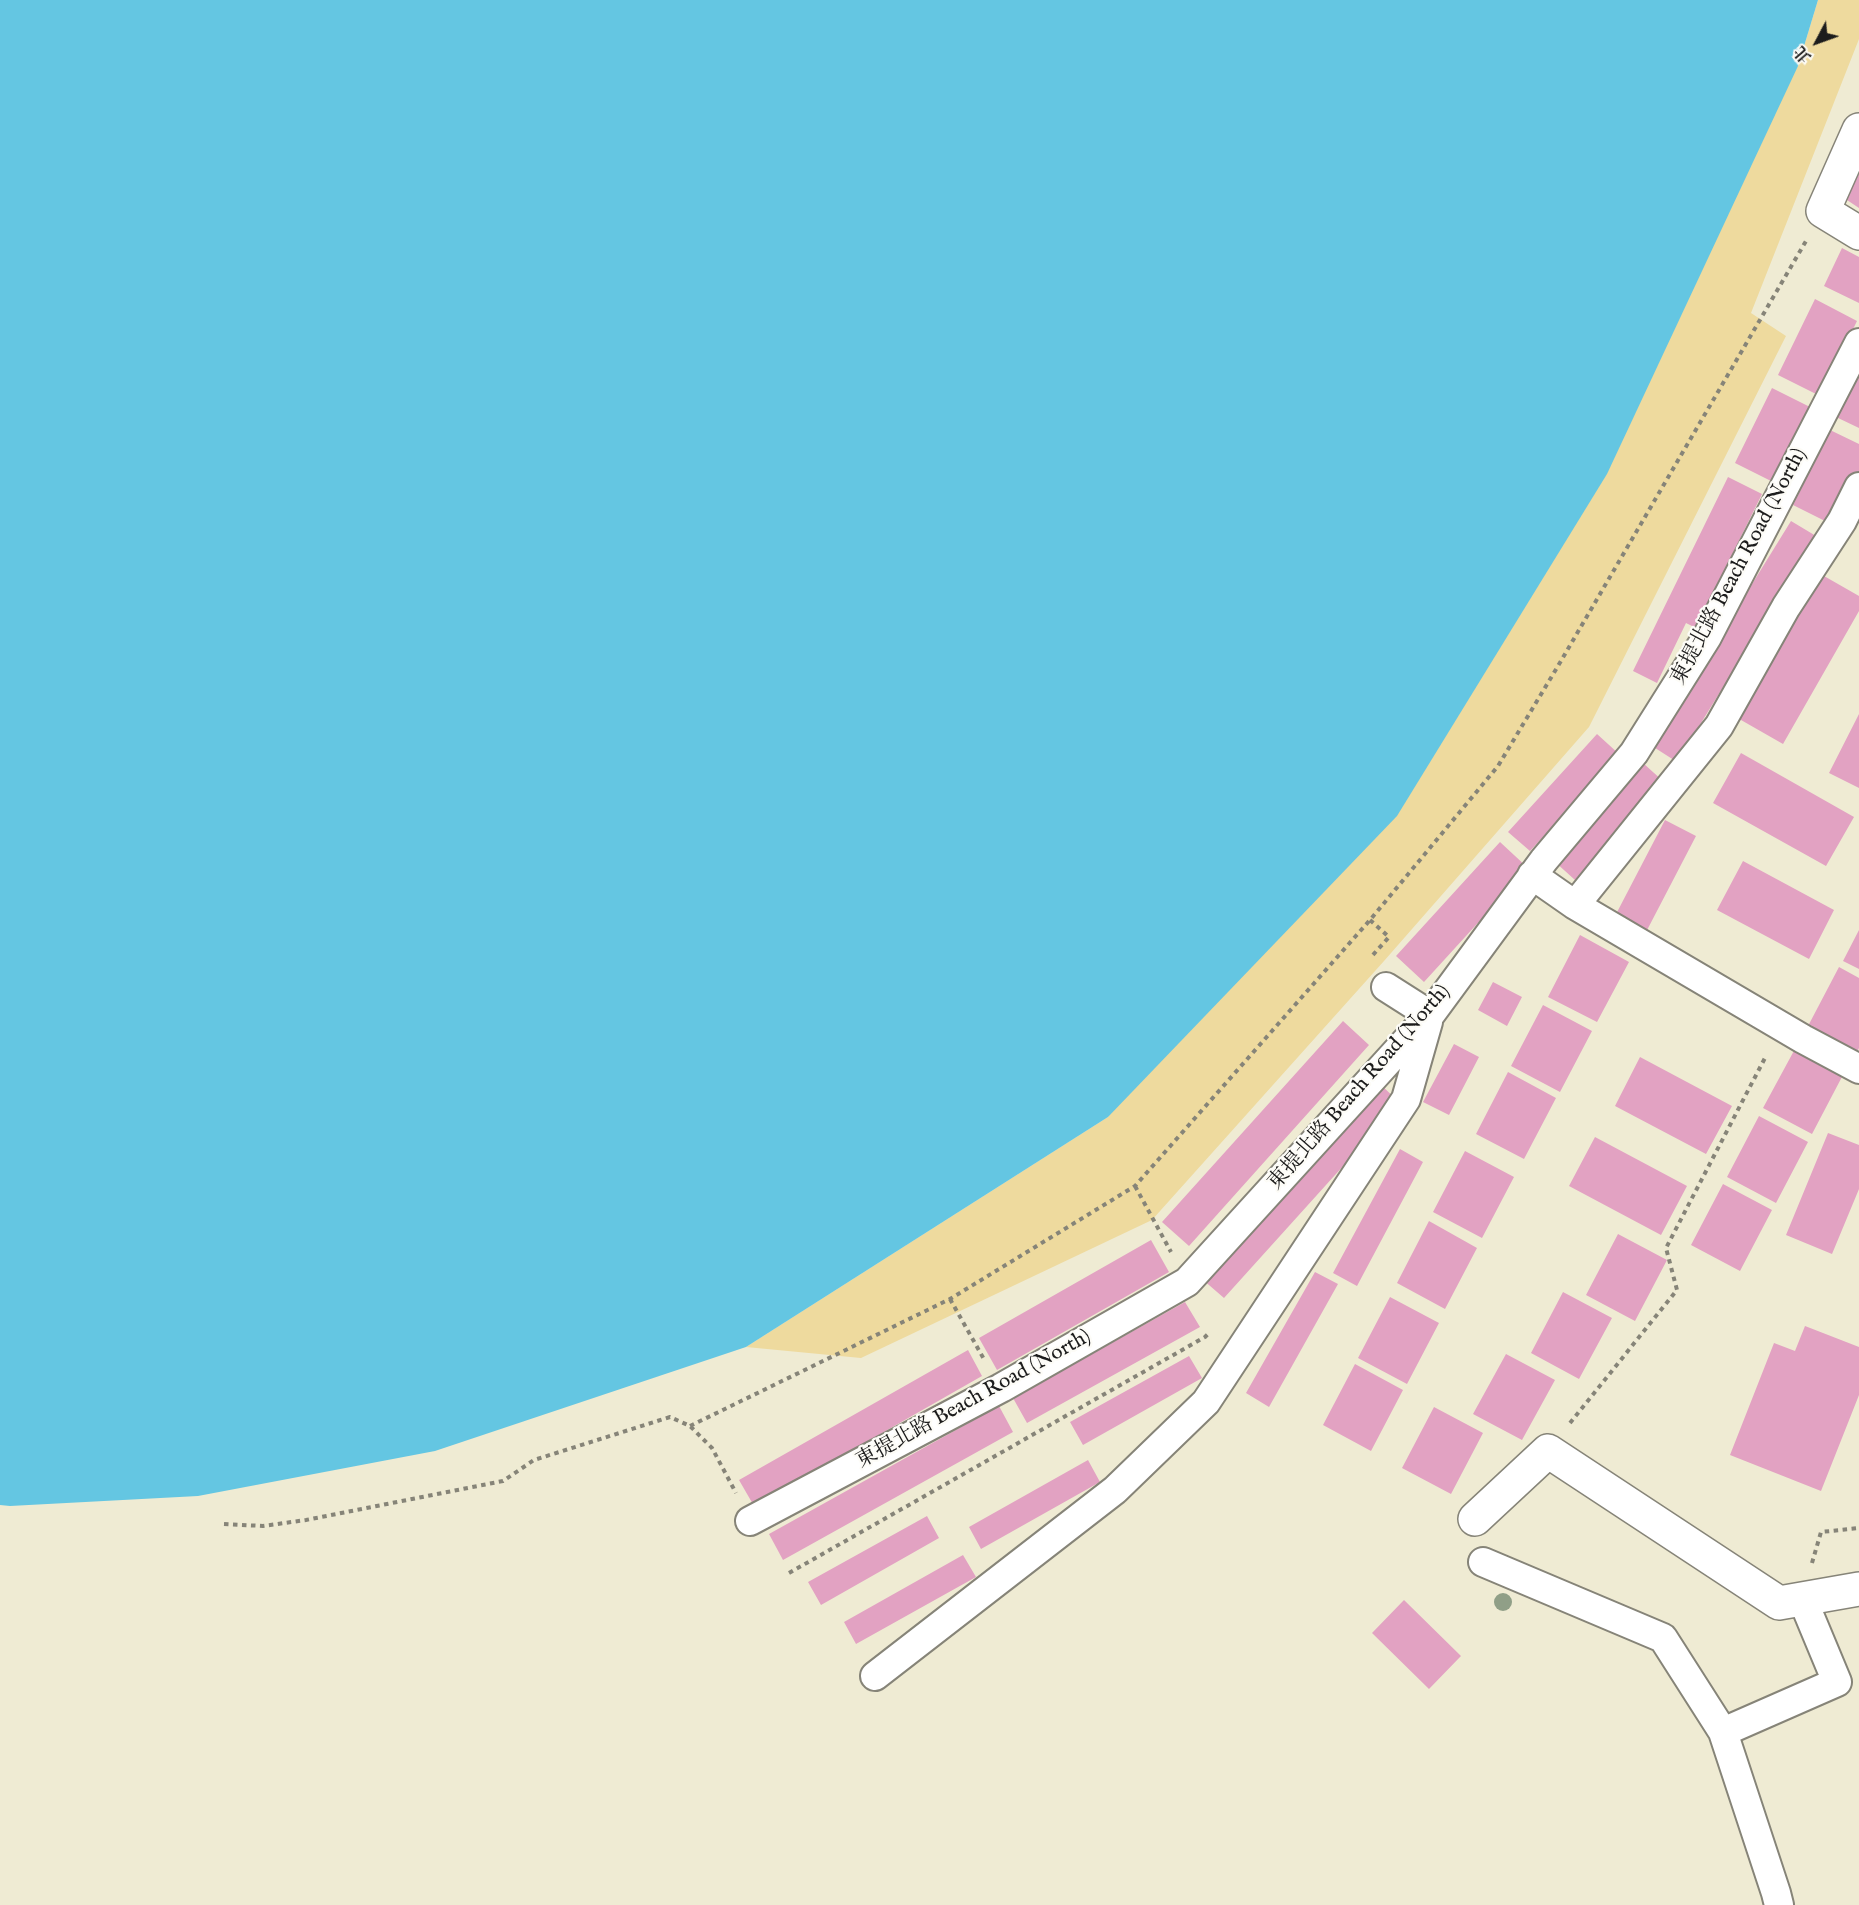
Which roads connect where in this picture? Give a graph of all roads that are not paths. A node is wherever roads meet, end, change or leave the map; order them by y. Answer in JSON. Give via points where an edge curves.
{"nodes":[{"id":1,"x":1859,"y":130,"type":"edge"},
{"id":2,"x":1859,"y":233,"type":"edge"},
{"id":3,"x":1859,"y":343,"type":"edge"},
{"id":4,"x":1859,"y":487,"type":"edge"},
{"id":5,"x":1532,"y":875,"type":"junction"},
{"id":6,"x":1575,"y":905,"type":"junction"},
{"id":7,"x":1386,"y":987,"type":"dead end"},
{"id":8,"x":1430,"y":1015,"type":"junction"},
{"id":9,"x":1859,"y":1069,"type":"edge"},
{"id":10,"x":1475,"y":1519,"type":"dead end"},
{"id":11,"x":750,"y":1521,"type":"road end"},
{"id":12,"x":1483,"y":1562,"type":"dead end"},
{"id":13,"x":1859,"y":1589,"type":"edge"},
{"id":14,"x":1802,"y":1598,"type":"junction"},
{"id":15,"x":875,"y":1676,"type":"dead end"},
{"id":16,"x":1723,"y":1732,"type":"junction"},
{"id":17,"x":1779,"y":1905,"type":"edge"}],
"edges":[{"from":1,"to":2,"type":"street","via":[[1823,211]]},
{"from":3,"to":5,"type":"street","name":"東提北路 Beach Road (North)","via":[[1707,638],[1634,753]]},
{"from":4,"to":6,"type":"street","via":[[1719,726]]},
{"from":5,"to":6,"type":"street"},
{"from":5,"to":8,"type":"street","name":"東提北路 Beach Road (North)"},
{"from":6,"to":9,"type":"street"},
{"from":7,"to":8,"type":"street"},
{"from":8,"to":11,"type":"street","name":"東提北路 Beach Road (North)","via":[[1187,1282],[1001,1388]]},
{"from":8,"to":15,"type":"street","via":[[1406,1099],[1206,1402],[1115,1490]]},
{"from":10,"to":14,"type":"street","via":[[1548,1451],[1779,1603]]},
{"from":12,"to":16,"type":"street","via":[[1663,1638]]},
{"from":13,"to":14,"type":"street"},
{"from":14,"to":16,"type":"street","via":[[1837,1682]]},
{"from":16,"to":17,"type":"street"}]}
